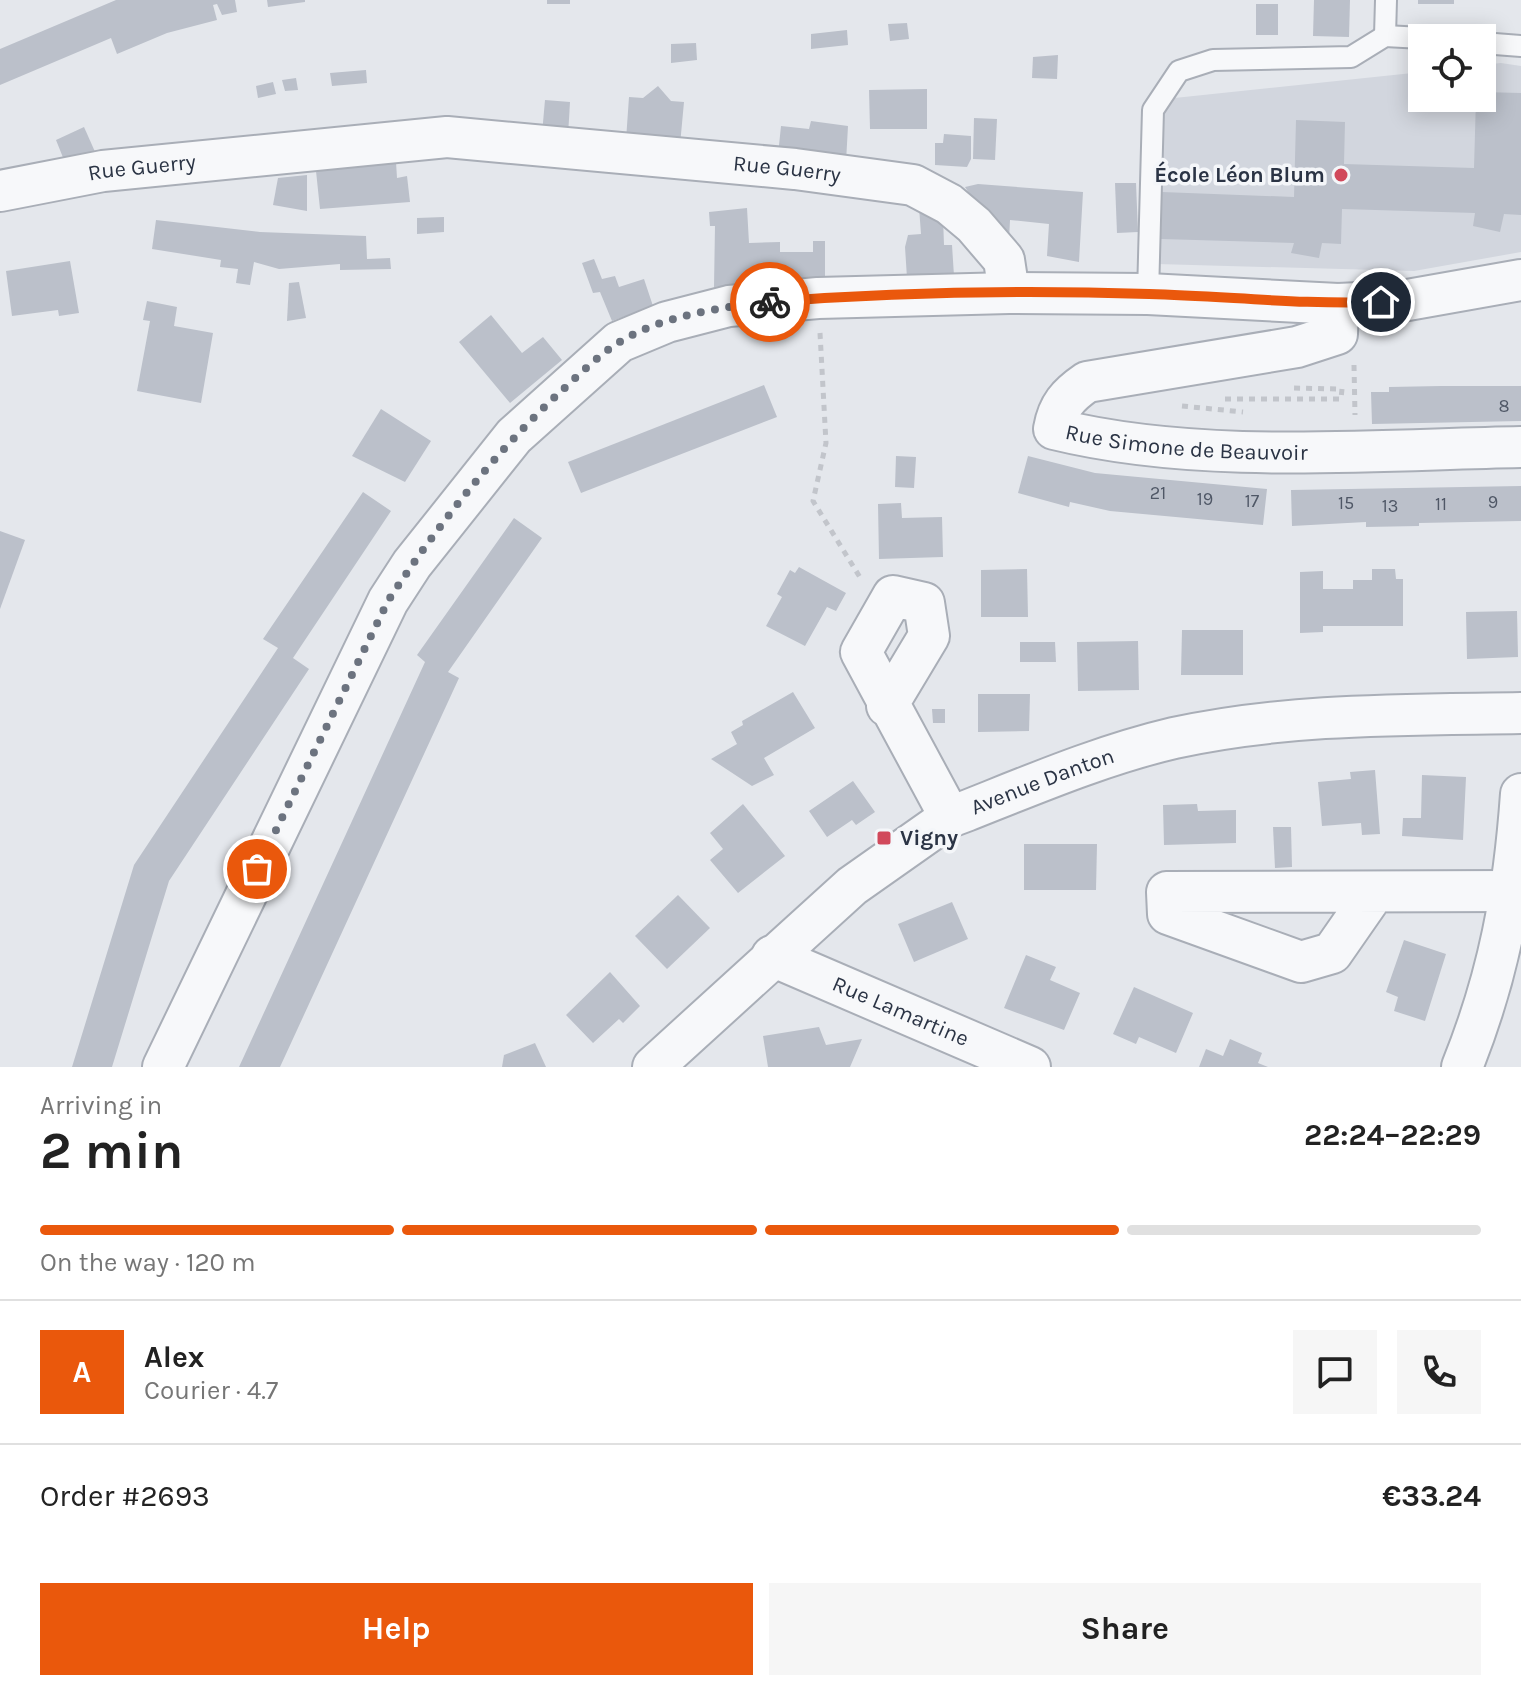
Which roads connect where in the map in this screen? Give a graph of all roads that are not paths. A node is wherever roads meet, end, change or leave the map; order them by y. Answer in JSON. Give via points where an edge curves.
{"nodes":[{"id":1,"x":1386,"y":0,"type":"edge"},
{"id":2,"x":1385,"y":36,"type":"junction"},
{"id":3,"x":1408,"y":37,"type":"edge"},
{"id":4,"x":1496,"y":44,"type":"edge"},
{"id":5,"x":1521,"y":46,"type":"edge"},
{"id":6,"x":0,"y":191,"type":"edge"},
{"id":7,"x":1521,"y":280,"type":"edge"},
{"id":8,"x":1009,"y":293,"type":"junction"},
{"id":9,"x":1148,"y":294,"type":"junction"},
{"id":10,"x":1338,"y":304,"type":"junction"},
{"id":11,"x":1521,"y":447,"type":"edge"},
{"id":12,"x":883,"y":614,"type":"road end"},
{"id":13,"x":1521,"y":713,"type":"edge"},
{"id":14,"x":1521,"y":794,"type":"edge"},
{"id":15,"x":950,"y":817,"type":"junction"},
{"id":16,"x":1511,"y":891,"type":"junction"},
{"id":17,"x":1373,"y":894,"type":"dead end"},
{"id":18,"x":772,"y":956,"type":"junction"},
{"id":19,"x":163,"y":1067,"type":"edge"},
{"id":20,"x":653,"y":1067,"type":"edge"},
{"id":21,"x":1030,"y":1067,"type":"edge"},
{"id":22,"x":1462,"y":1067,"type":"edge"}],
"edges":[{"from":1,"to":2,"type":"lane"},
{"from":2,"to":3,"type":"lane"},
{"from":2,"to":9,"type":"lane","via":[[1351,57],[1213,60],[1179,71],[1153,110]]},
{"from":4,"to":5,"type":"lane"},
{"from":6,"to":8,"type":"street","name":"Rue Guerry","via":[[103,171],[447,137],[795,169],[913,185],[949,204],[1004,260]]},
{"from":7,"to":10,"type":"street","via":[[1402,301]]},
{"from":8,"to":9,"type":"street"},
{"from":8,"to":19,"type":"street","via":[[729,306],[667,322],[619,342],[565,388],[497,456],[388,601]]},
{"from":9,"to":10,"type":"street"},
{"from":10,"to":11,"type":"street","name":"Rue Simone de Beauvoir","via":[[1337,334],[1297,347],[1087,382],[1070,393],[1057,412],[1054,429],[1096,440],[1277,454]]},
{"from":12,"to":15,"type":"street","via":[[893,596],[924,603],[929,636],[887,706]]},
{"from":13,"to":15,"type":"street","name":"Avenue Danton","via":[[1379,715],[1202,733],[1095,760]]},
{"from":14,"to":16,"type":"street"},
{"from":15,"to":18,"type":"street","name":"Avenue Danton","via":[[852,886]]},
{"from":16,"to":17,"type":"street"},
{"from":16,"to":22,"type":"street","via":[[1506,934]]},
{"from":18,"to":20,"type":"street","name":"Avenue Danton"},
{"from":18,"to":21,"type":"street","name":"Rue Lamartine"}]}
